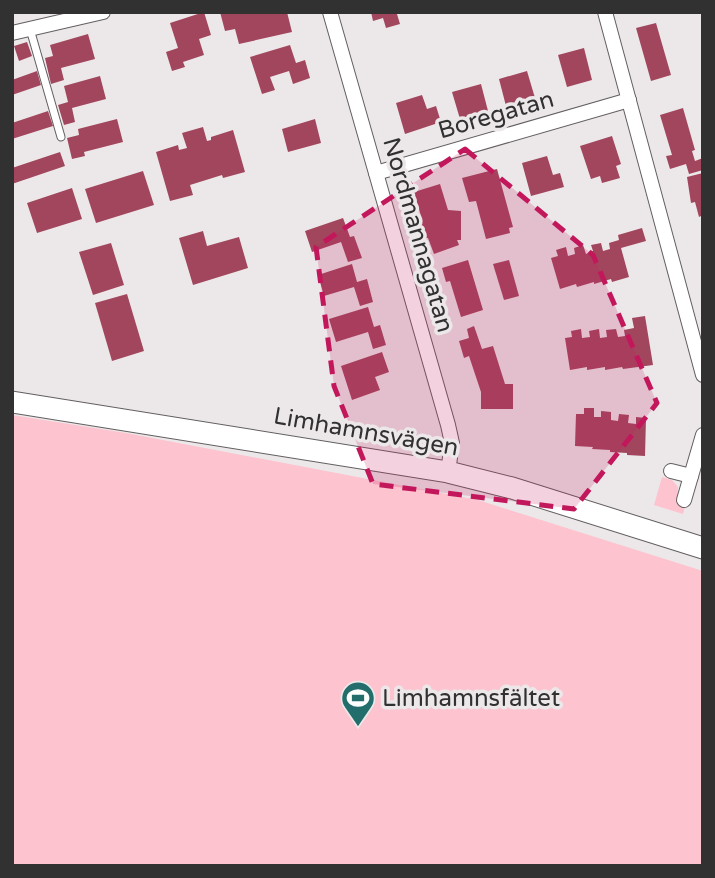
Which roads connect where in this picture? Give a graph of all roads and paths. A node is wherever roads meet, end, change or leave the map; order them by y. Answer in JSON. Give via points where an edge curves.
{"nodes":[{"id":1,"x":103,"y":12,"type":"edge"},
{"id":2,"x":330,"y":12,"type":"edge"},
{"id":3,"x":604,"y":12,"type":"edge"},
{"id":4,"x":30,"y":29,"type":"junction"},
{"id":5,"x":12,"y":33,"type":"edge"},
{"id":6,"x":629,"y":100,"type":"junction"},
{"id":7,"x":61,"y":137,"type":"dead end"},
{"id":8,"x":376,"y":173,"type":"junction"},
{"id":9,"x":703,"y":375,"type":"edge"},
{"id":10,"x":12,"y":402,"type":"edge"},
{"id":11,"x":703,"y":435,"type":"edge"},
{"id":12,"x":671,"y":471,"type":"dead end"},
{"id":13,"x":448,"y":472,"type":"junction"},
{"id":14,"x":691,"y":476,"type":"junction"},
{"id":15,"x":684,"y":500,"type":"dead end"},
{"id":16,"x":703,"y":548,"type":"edge"}],
"edges":[{"from":1,"to":4,"type":"street"},
{"from":2,"to":8,"type":"street","name":"Nordmannagatan"},
{"from":3,"to":6,"type":"street"},
{"from":4,"to":5,"type":"street"},
{"from":4,"to":7,"type":"lane"},
{"from":6,"to":8,"type":"street","name":"Boregatan"},
{"from":6,"to":9,"type":"street"},
{"from":8,"to":13,"type":"street","name":"Nordmannagatan","via":[[452,443]]},
{"from":10,"to":13,"type":"main road","name":"Limhamnsvägen"},
{"from":11,"to":14,"type":"street"},
{"from":12,"to":14,"type":"street"},
{"from":13,"to":16,"type":"main road","name":"Limhamnsvägen"},
{"from":14,"to":15,"type":"street"}]}
